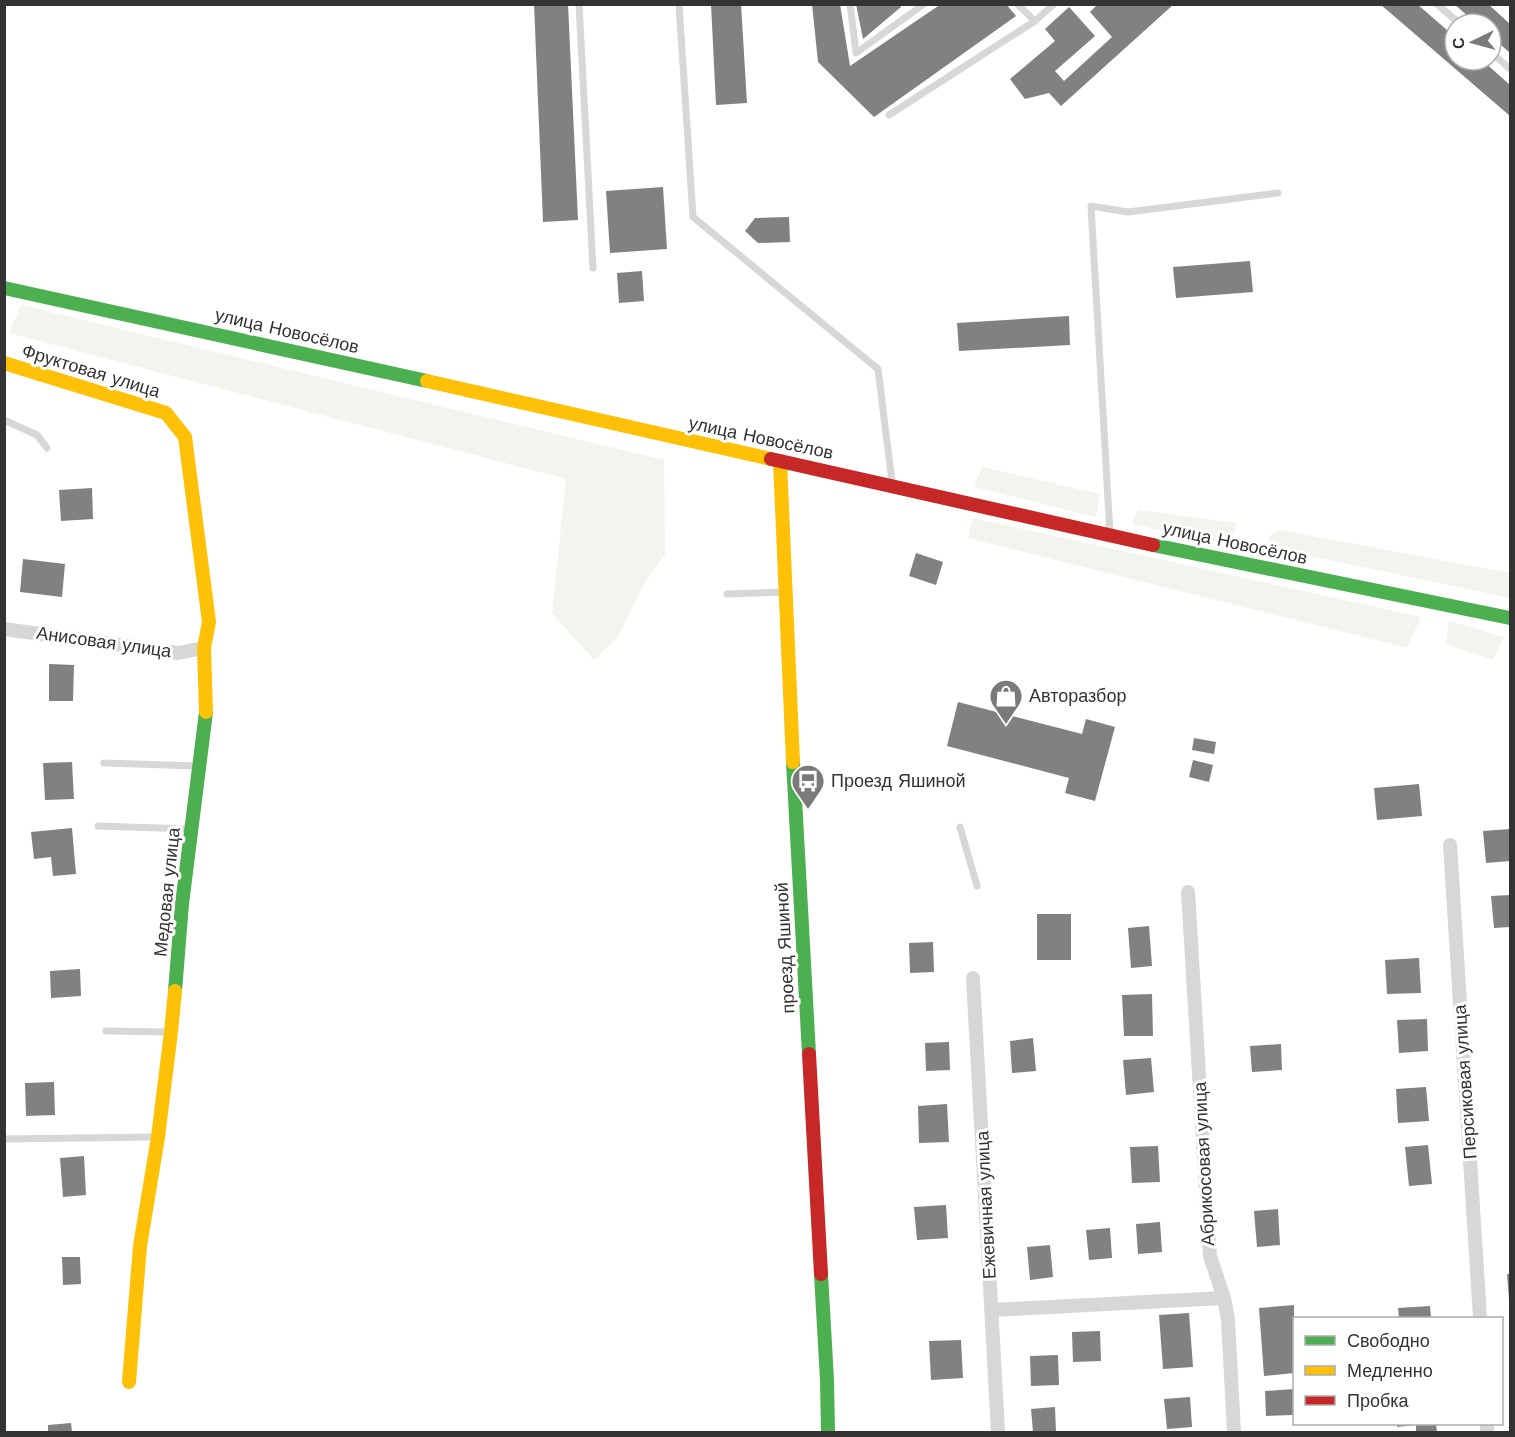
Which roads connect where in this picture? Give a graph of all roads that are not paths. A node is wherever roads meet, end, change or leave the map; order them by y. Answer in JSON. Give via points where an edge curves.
{"nodes":[{"id":1,"x":579,"y":4,"type":"edge"},
{"id":2,"x":679,"y":4,"type":"edge"},
{"id":3,"x":850,"y":4,"type":"edge"},
{"id":4,"x":924,"y":4,"type":"edge"},
{"id":5,"x":1017,"y":4,"type":"edge"},
{"id":6,"x":1054,"y":4,"type":"edge"},
{"id":7,"x":913,"y":7,"type":"edge"},
{"id":8,"x":1035,"y":21,"type":"junction"},
{"id":9,"x":889,"y":116,"type":"dead end"},
{"id":10,"x":1278,"y":193,"type":"dead end"},
{"id":11,"x":593,"y":268,"type":"dead end"},
{"id":12,"x":4,"y":288,"type":"edge"},
{"id":13,"x":4,"y":363,"type":"edge"},
{"id":14,"x":166,"y":413,"type":"joint"},
{"id":15,"x":4,"y":420,"type":"edge"},
{"id":16,"x":47,"y":448,"type":"dead end"},
{"id":17,"x":780,"y":461,"type":"junction"},
{"id":18,"x":892,"y":485,"type":"junction"},
{"id":19,"x":1111,"y":536,"type":"junction"},
{"id":20,"x":785,"y":592,"type":"junction"},
{"id":21,"x":727,"y":594,"type":"dead end"},
{"id":22,"x":1510,"y":618,"type":"edge"},
{"id":23,"x":4,"y":629,"type":"edge"},
{"id":24,"x":204,"y":648,"type":"junction"},
{"id":25,"x":104,"y":763,"type":"dead end"},
{"id":26,"x":200,"y":766,"type":"junction"},
{"id":27,"x":98,"y":825,"type":"dead end"},
{"id":28,"x":960,"y":827,"type":"dead end"},
{"id":29,"x":192,"y":829,"type":"junction"},
{"id":30,"x":1450,"y":845,"type":"dead end"},
{"id":31,"x":977,"y":886,"type":"dead end"},
{"id":32,"x":1188,"y":892,"type":"dead end"},
{"id":33,"x":974,"y":978,"type":"dead end"},
{"id":34,"x":106,"y":1031,"type":"dead end"},
{"id":35,"x":171,"y":1032,"type":"junction"},
{"id":36,"x":158,"y":1137,"type":"junction"},
{"id":37,"x":4,"y":1139,"type":"edge"},
{"id":38,"x":1224,"y":1298,"type":"junction"},
{"id":39,"x":992,"y":1310,"type":"junction"},
{"id":40,"x":1480,"y":1317,"type":"edge"},
{"id":41,"x":129,"y":1382,"type":"dead end"},
{"id":42,"x":828,"y":1432,"type":"edge"},
{"id":43,"x":998,"y":1432,"type":"edge"},
{"id":44,"x":1234,"y":1432,"type":"edge"}],
"edges":[{"from":1,"to":11,"type":"lane"},
{"from":2,"to":18,"type":"lane","via":[[693,218],[878,369]]},
{"from":3,"to":7,"type":"lane","via":[[856,53]]},
{"from":4,"to":7,"type":"lane"},
{"from":5,"to":8,"type":"lane"},
{"from":6,"to":8,"type":"lane"},
{"from":8,"to":9,"type":"lane"},
{"from":10,"to":19,"type":"lane","via":[[1128,212],[1091,206]]},
{"from":12,"to":17,"type":"street","name":"улица Новосёлов"},
{"from":13,"to":14,"type":"street","name":"Фруктовая улица"},
{"from":14,"to":24,"type":"street","name":"Медовая улица","via":[[185,437],[209,622]]},
{"from":15,"to":16,"type":"lane","via":[[37,435]]},
{"from":17,"to":18,"type":"street","name":"улица Новосёлов"},
{"from":17,"to":20,"type":"street","name":"проезд Яшиной"},
{"from":18,"to":19,"type":"street","name":"улица Новосёлов"},
{"from":19,"to":22,"type":"street","name":"улица Новосёлов"},
{"from":20,"to":21,"type":"lane"},
{"from":20,"to":42,"type":"street","name":"проезд Яшиной"},
{"from":23,"to":24,"type":"street","name":"Анисовая улица","via":[[178,653]]},
{"from":24,"to":26,"type":"street","name":"Медовая улица","via":[[206,718]]},
{"from":25,"to":26,"type":"lane"},
{"from":26,"to":29,"type":"street","name":"Медовая улица"},
{"from":27,"to":29,"type":"lane"},
{"from":28,"to":31,"type":"lane"},
{"from":29,"to":35,"type":"street","name":"Медовая улица"},
{"from":30,"to":40,"type":"street","name":"Персиковая улица"},
{"from":32,"to":38,"type":"street","name":"Абрикосовая улица","via":[[1210,1256]]},
{"from":33,"to":39,"type":"street","name":"Ежевичная улица"},
{"from":34,"to":35,"type":"lane"},
{"from":35,"to":36,"type":"street","name":"Медовая улица"},
{"from":36,"to":37,"type":"lane"},
{"from":36,"to":41,"type":"street","name":"Медовая улица","via":[[140,1246]]},
{"from":38,"to":39,"type":"street"},
{"from":38,"to":44,"type":"street","name":"Абрикосовая улица"},
{"from":39,"to":43,"type":"street","name":"Ежевичная улица"}]}
